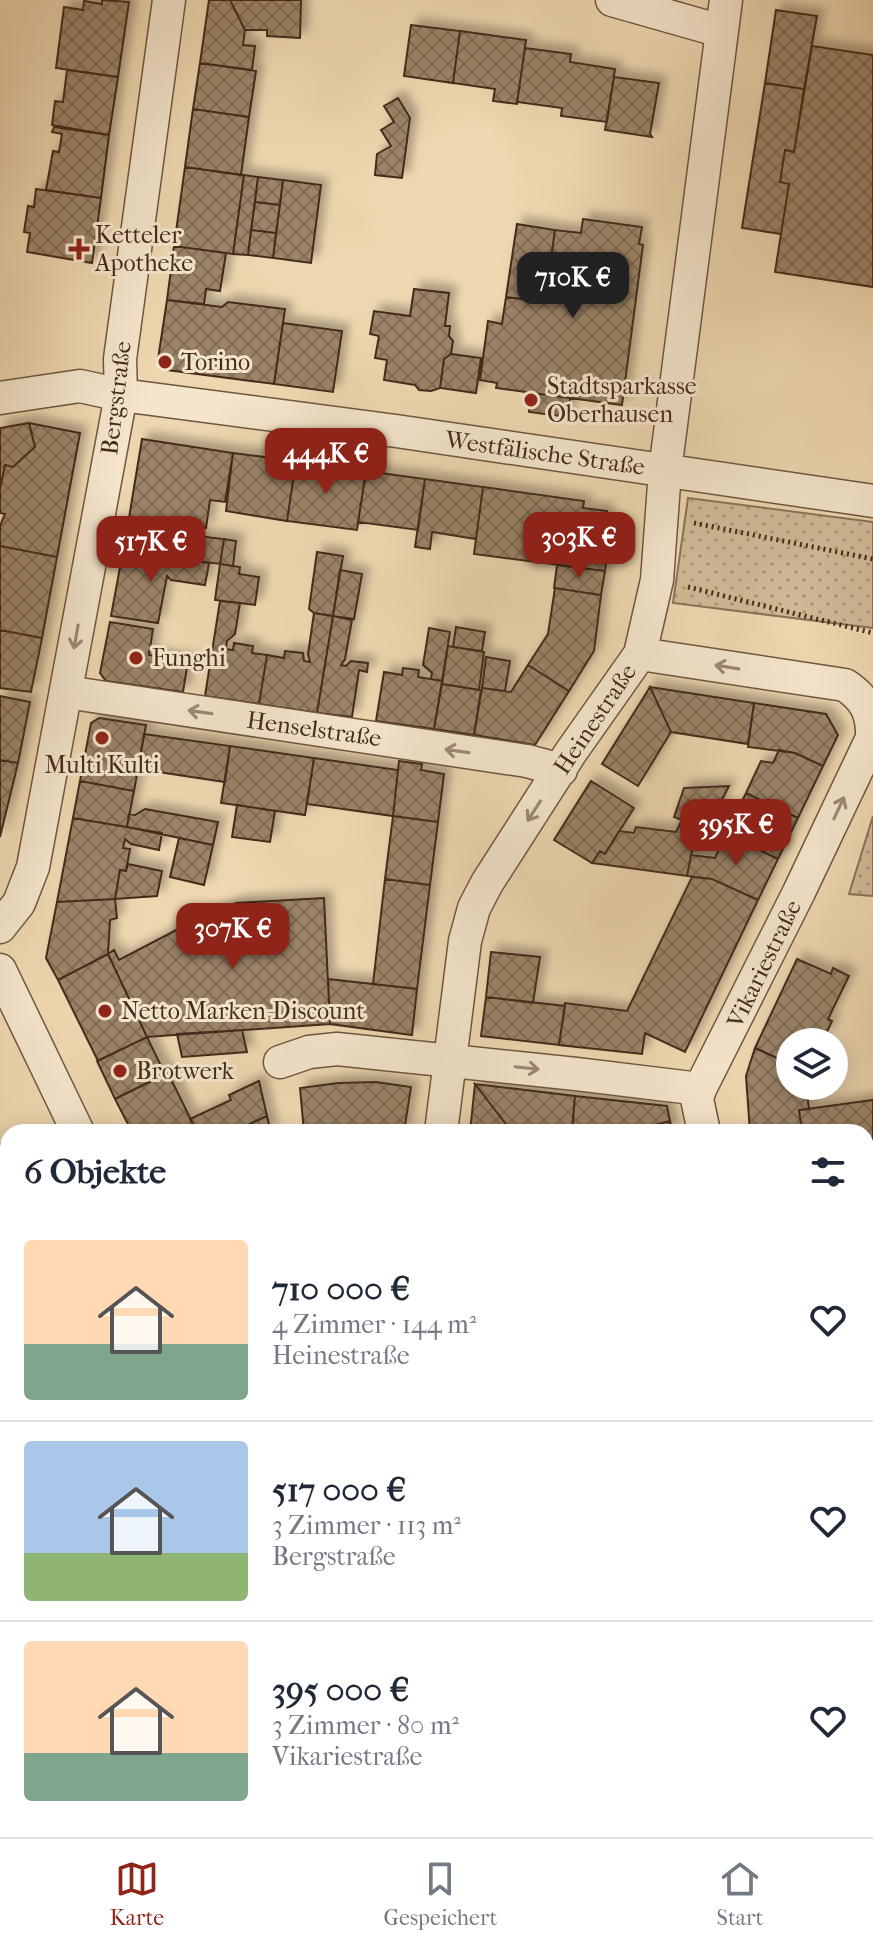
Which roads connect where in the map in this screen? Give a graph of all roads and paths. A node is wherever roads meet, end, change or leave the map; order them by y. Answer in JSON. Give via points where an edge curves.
{"nodes":[{"id":1,"x":169,"y":0,"type":"edge"},
{"id":2,"x":612,"y":0,"type":"edge"},
{"id":3,"x":724,"y":16,"type":"edge"},
{"id":4,"x":121,"y":395,"type":"junction"},
{"id":5,"x":0,"y":398,"type":"edge"},
{"id":6,"x":665,"y":471,"type":"junction"},
{"id":7,"x":873,"y":501,"type":"edge"},
{"id":8,"x":662,"y":516,"type":"junction"},
{"id":9,"x":873,"y":559,"type":"edge"},
{"id":10,"x":657,"y":580,"type":"junction"},
{"id":11,"x":873,"y":633,"type":"edge"},
{"id":12,"x":640,"y":654,"type":"junction"},
{"id":13,"x":66,"y":692,"type":"junction"},
{"id":14,"x":561,"y":770,"type":"junction"},
{"id":15,"x":0,"y":927,"type":"edge"},
{"id":16,"x":0,"y":970,"type":"edge"},
{"id":17,"x":449,"y":1060,"type":"junction"},
{"id":18,"x":280,"y":1062,"type":"dead end"},
{"id":19,"x":700,"y":1089,"type":"junction"},
{"id":20,"x":67,"y":1124,"type":"edge"},
{"id":21,"x":442,"y":1124,"type":"edge"},
{"id":22,"x":702,"y":1124,"type":"edge"}],
"edges":[{"from":1,"to":4,"type":"street","name":"Bergstraße","via":[[120,359]]},
{"from":2,"to":3,"type":"street"},
{"from":3,"to":6,"type":"street","name":"Heinestraße"},
{"from":4,"to":5,"type":"street","name":"Westfälische Straße","via":[[80,386]]},
{"from":4,"to":6,"type":"street","name":"Westfälische Straße"},
{"from":4,"to":13,"type":"street","name":"Bergstraße","one_way":true},
{"from":6,"to":7,"type":"street","name":"Westfälische Straße"},
{"from":6,"to":8,"type":"street","name":"Heinestraße"},
{"from":8,"to":9,"type":"path"},
{"from":8,"to":10,"type":"street","name":"Heinestraße"},
{"from":10,"to":11,"type":"path"},
{"from":10,"to":12,"type":"street","name":"Heinestraße"},
{"from":12,"to":14,"type":"street","name":"Heinestraße"},
{"from":19,"to":12,"type":"street","name":"Vikariestraße","one_way":true,"via":[[872,738],[872,721],[863,699],[845,685]]},
{"from":14,"to":13,"type":"street","name":"Henselstraße","one_way":true},
{"from":13,"to":15,"type":"street","name":"Bergstraße","via":[[33,867],[19,903]]},
{"from":14,"to":17,"type":"street","name":"Heinestraße","one_way":true,"via":[[474,908]]},
{"from":16,"to":20,"type":"street"},
{"from":17,"to":18,"type":"street","via":[[337,1049]]},
{"from":17,"to":19,"type":"street","one_way":true},
{"from":17,"to":21,"type":"street","name":"Heinestraße"},
{"from":19,"to":22,"type":"street"}]}
